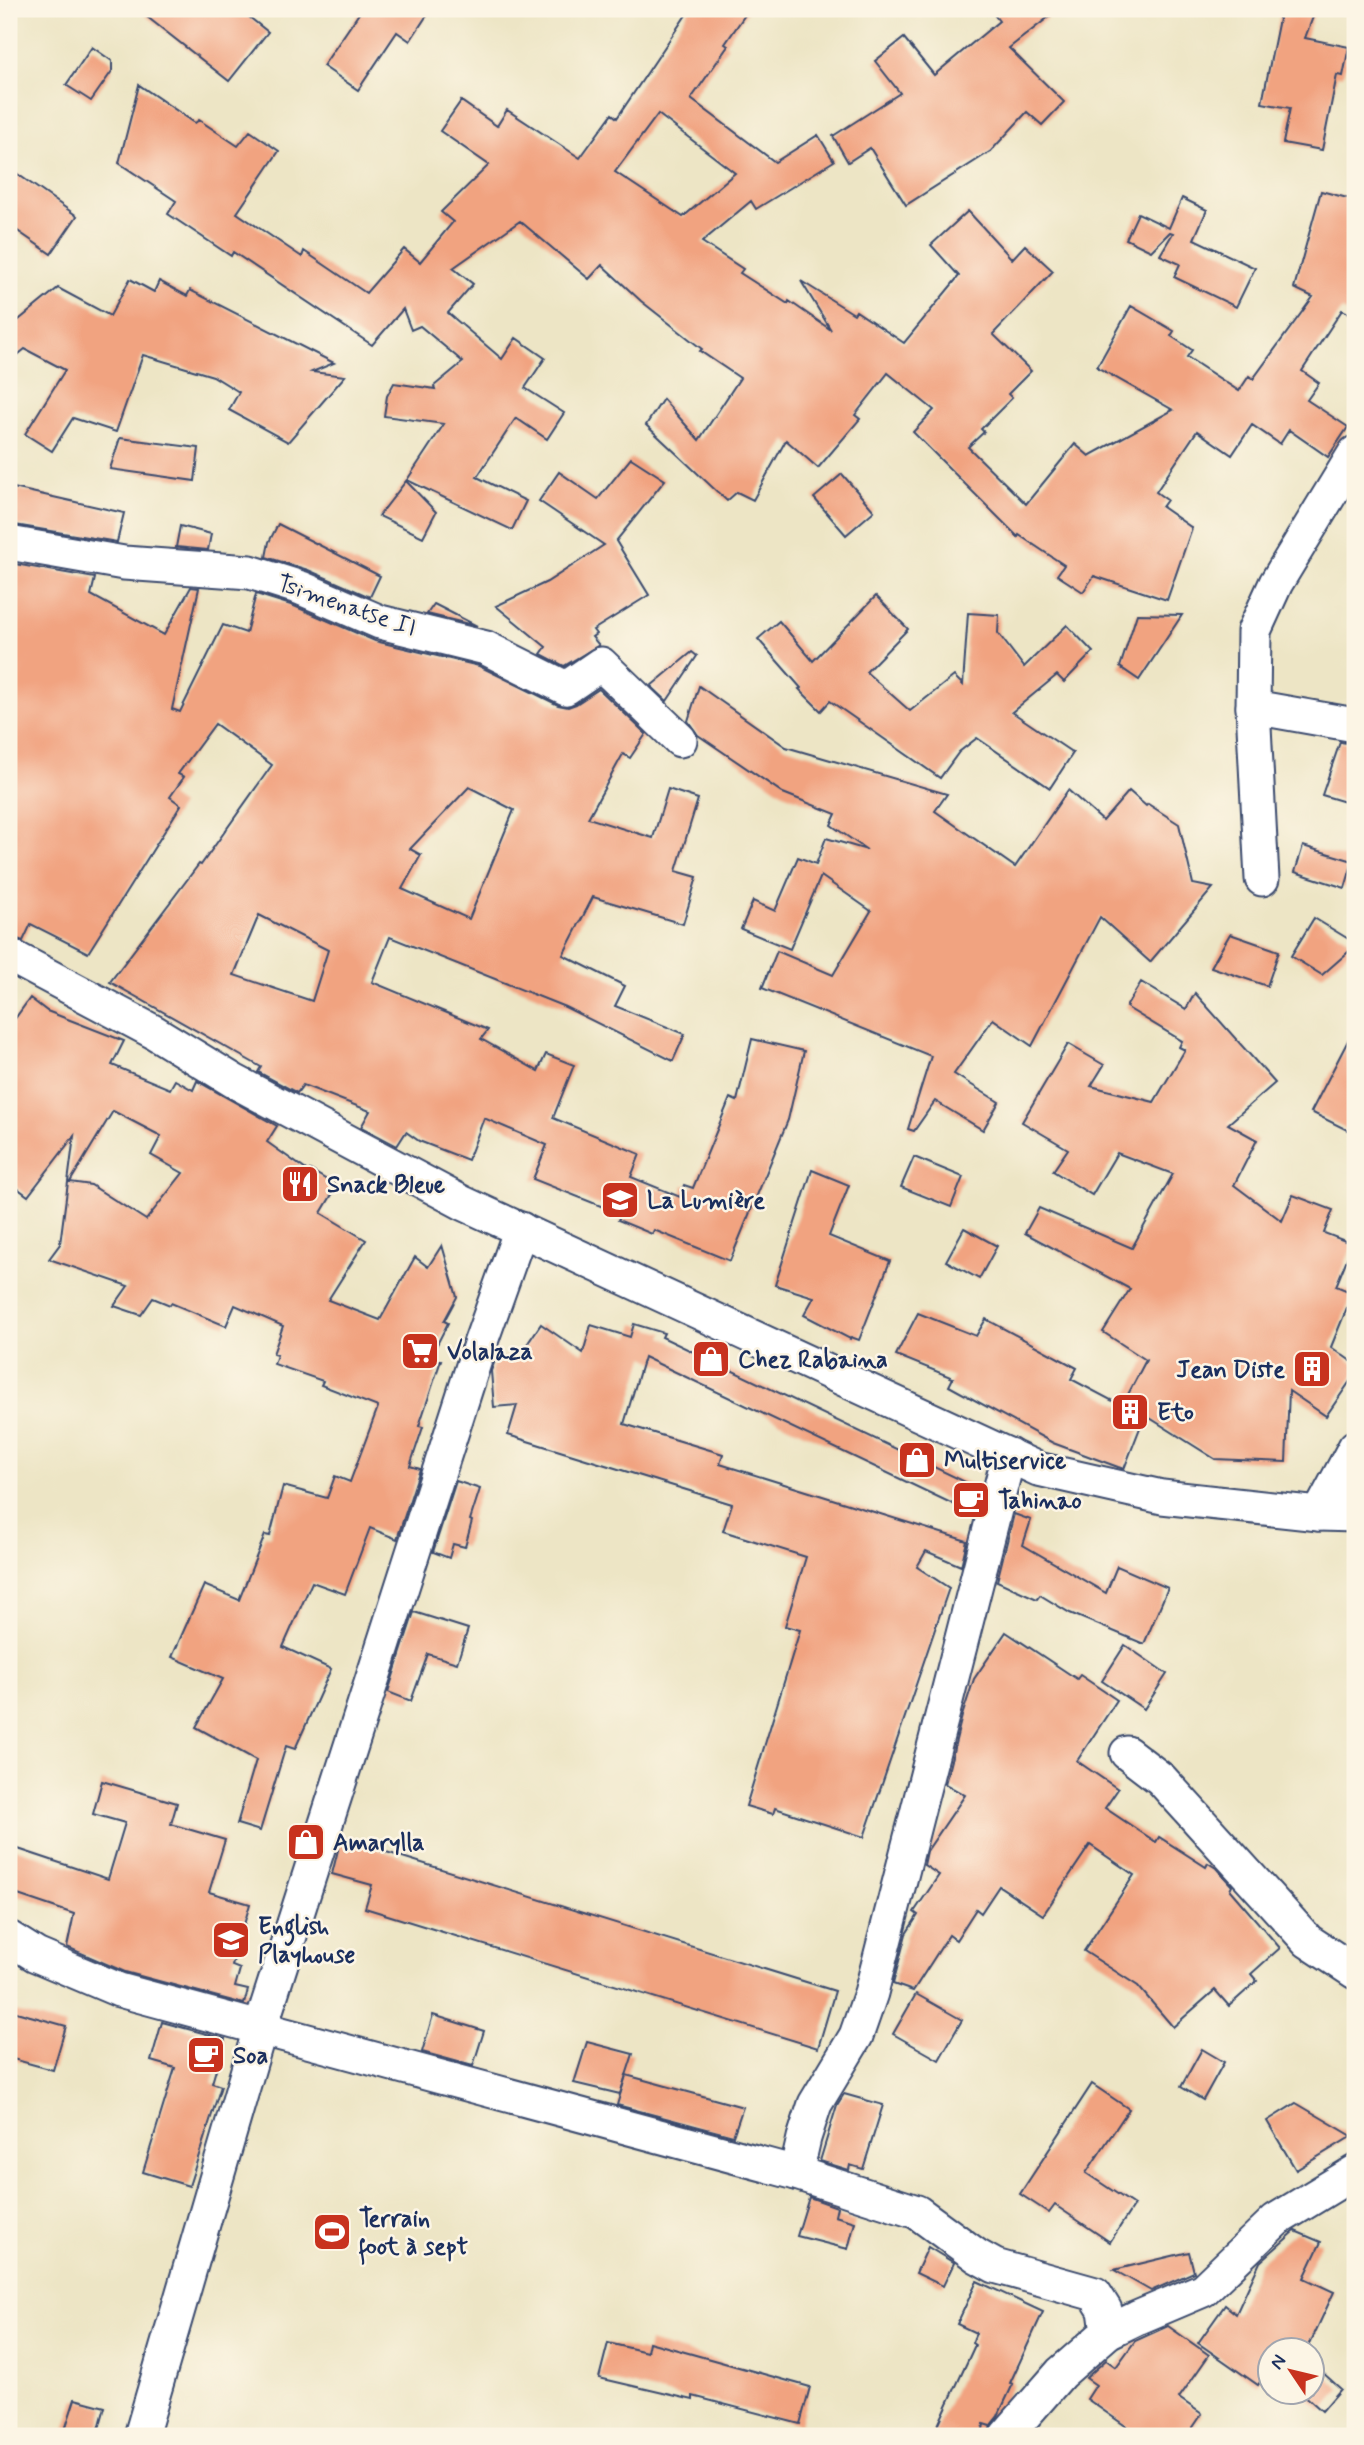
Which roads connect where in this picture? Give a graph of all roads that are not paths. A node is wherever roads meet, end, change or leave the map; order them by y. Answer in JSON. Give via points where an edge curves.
{"nodes":[{"id":1,"x":1355,"y":453,"type":"edge"},
{"id":2,"x":9,"y":543,"type":"edge"},
{"id":3,"x":1252,"y":707,"type":"junction"},
{"id":4,"x":1355,"y":725,"type":"edge"},
{"id":5,"x":680,"y":740,"type":"dead end"},
{"id":6,"x":1262,"y":879,"type":"dead end"},
{"id":7,"x":9,"y":955,"type":"edge"},
{"id":8,"x":521,"y":1229,"type":"junction"},
{"id":9,"x":1355,"y":1447,"type":"edge"},
{"id":10,"x":1009,"y":1455,"type":"junction"},
{"id":11,"x":1319,"y":1514,"type":"junction"},
{"id":12,"x":1355,"y":1515,"type":"edge"},
{"id":13,"x":1128,"y":1753,"type":"dead end"},
{"id":14,"x":9,"y":1938,"type":"edge"},
{"id":15,"x":1355,"y":1972,"type":"edge"},
{"id":16,"x":260,"y":2029,"type":"junction"},
{"id":17,"x":1355,"y":2172,"type":"edge"},
{"id":18,"x":796,"y":2173,"type":"junction"},
{"id":19,"x":1108,"y":2332,"type":"junction"},
{"id":20,"x":141,"y":2436,"type":"edge"},
{"id":21,"x":1006,"y":2436,"type":"edge"}],
"edges":[{"from":1,"to":3,"type":"street","via":[[1276,583],[1254,631]]},
{"from":2,"to":5,"type":"street","name":"Tsimenatse II","via":[[124,563],[250,572],[380,622],[486,648],[566,688],[601,664]]},
{"from":3,"to":4,"type":"street"},
{"from":3,"to":6,"type":"street"},
{"from":7,"to":8,"type":"street","via":[[154,1032],[234,1081],[453,1198]]},
{"from":8,"to":10,"type":"street"},
{"from":8,"to":16,"type":"street"},
{"from":9,"to":11,"type":"street"},
{"from":10,"to":11,"type":"street","via":[[1055,1474],[1162,1497]]},
{"from":10,"to":18,"type":"street","via":[[871,1993],[856,2036],[815,2104]]},
{"from":11,"to":12,"type":"street"},
{"from":13,"to":15,"type":"street","via":[[1161,1779],[1308,1941]]},
{"from":14,"to":16,"type":"street","via":[[36,1955],[119,1990]]},
{"from":16,"to":18,"type":"street"},
{"from":16,"to":20,"type":"street"},
{"from":17,"to":19,"type":"street","via":[[1276,2220],[1203,2290]]},
{"from":18,"to":19,"type":"street","via":[[917,2212],[995,2266],[1095,2294],[1105,2310]]},
{"from":19,"to":21,"type":"street","via":[[1060,2374]]}]}
